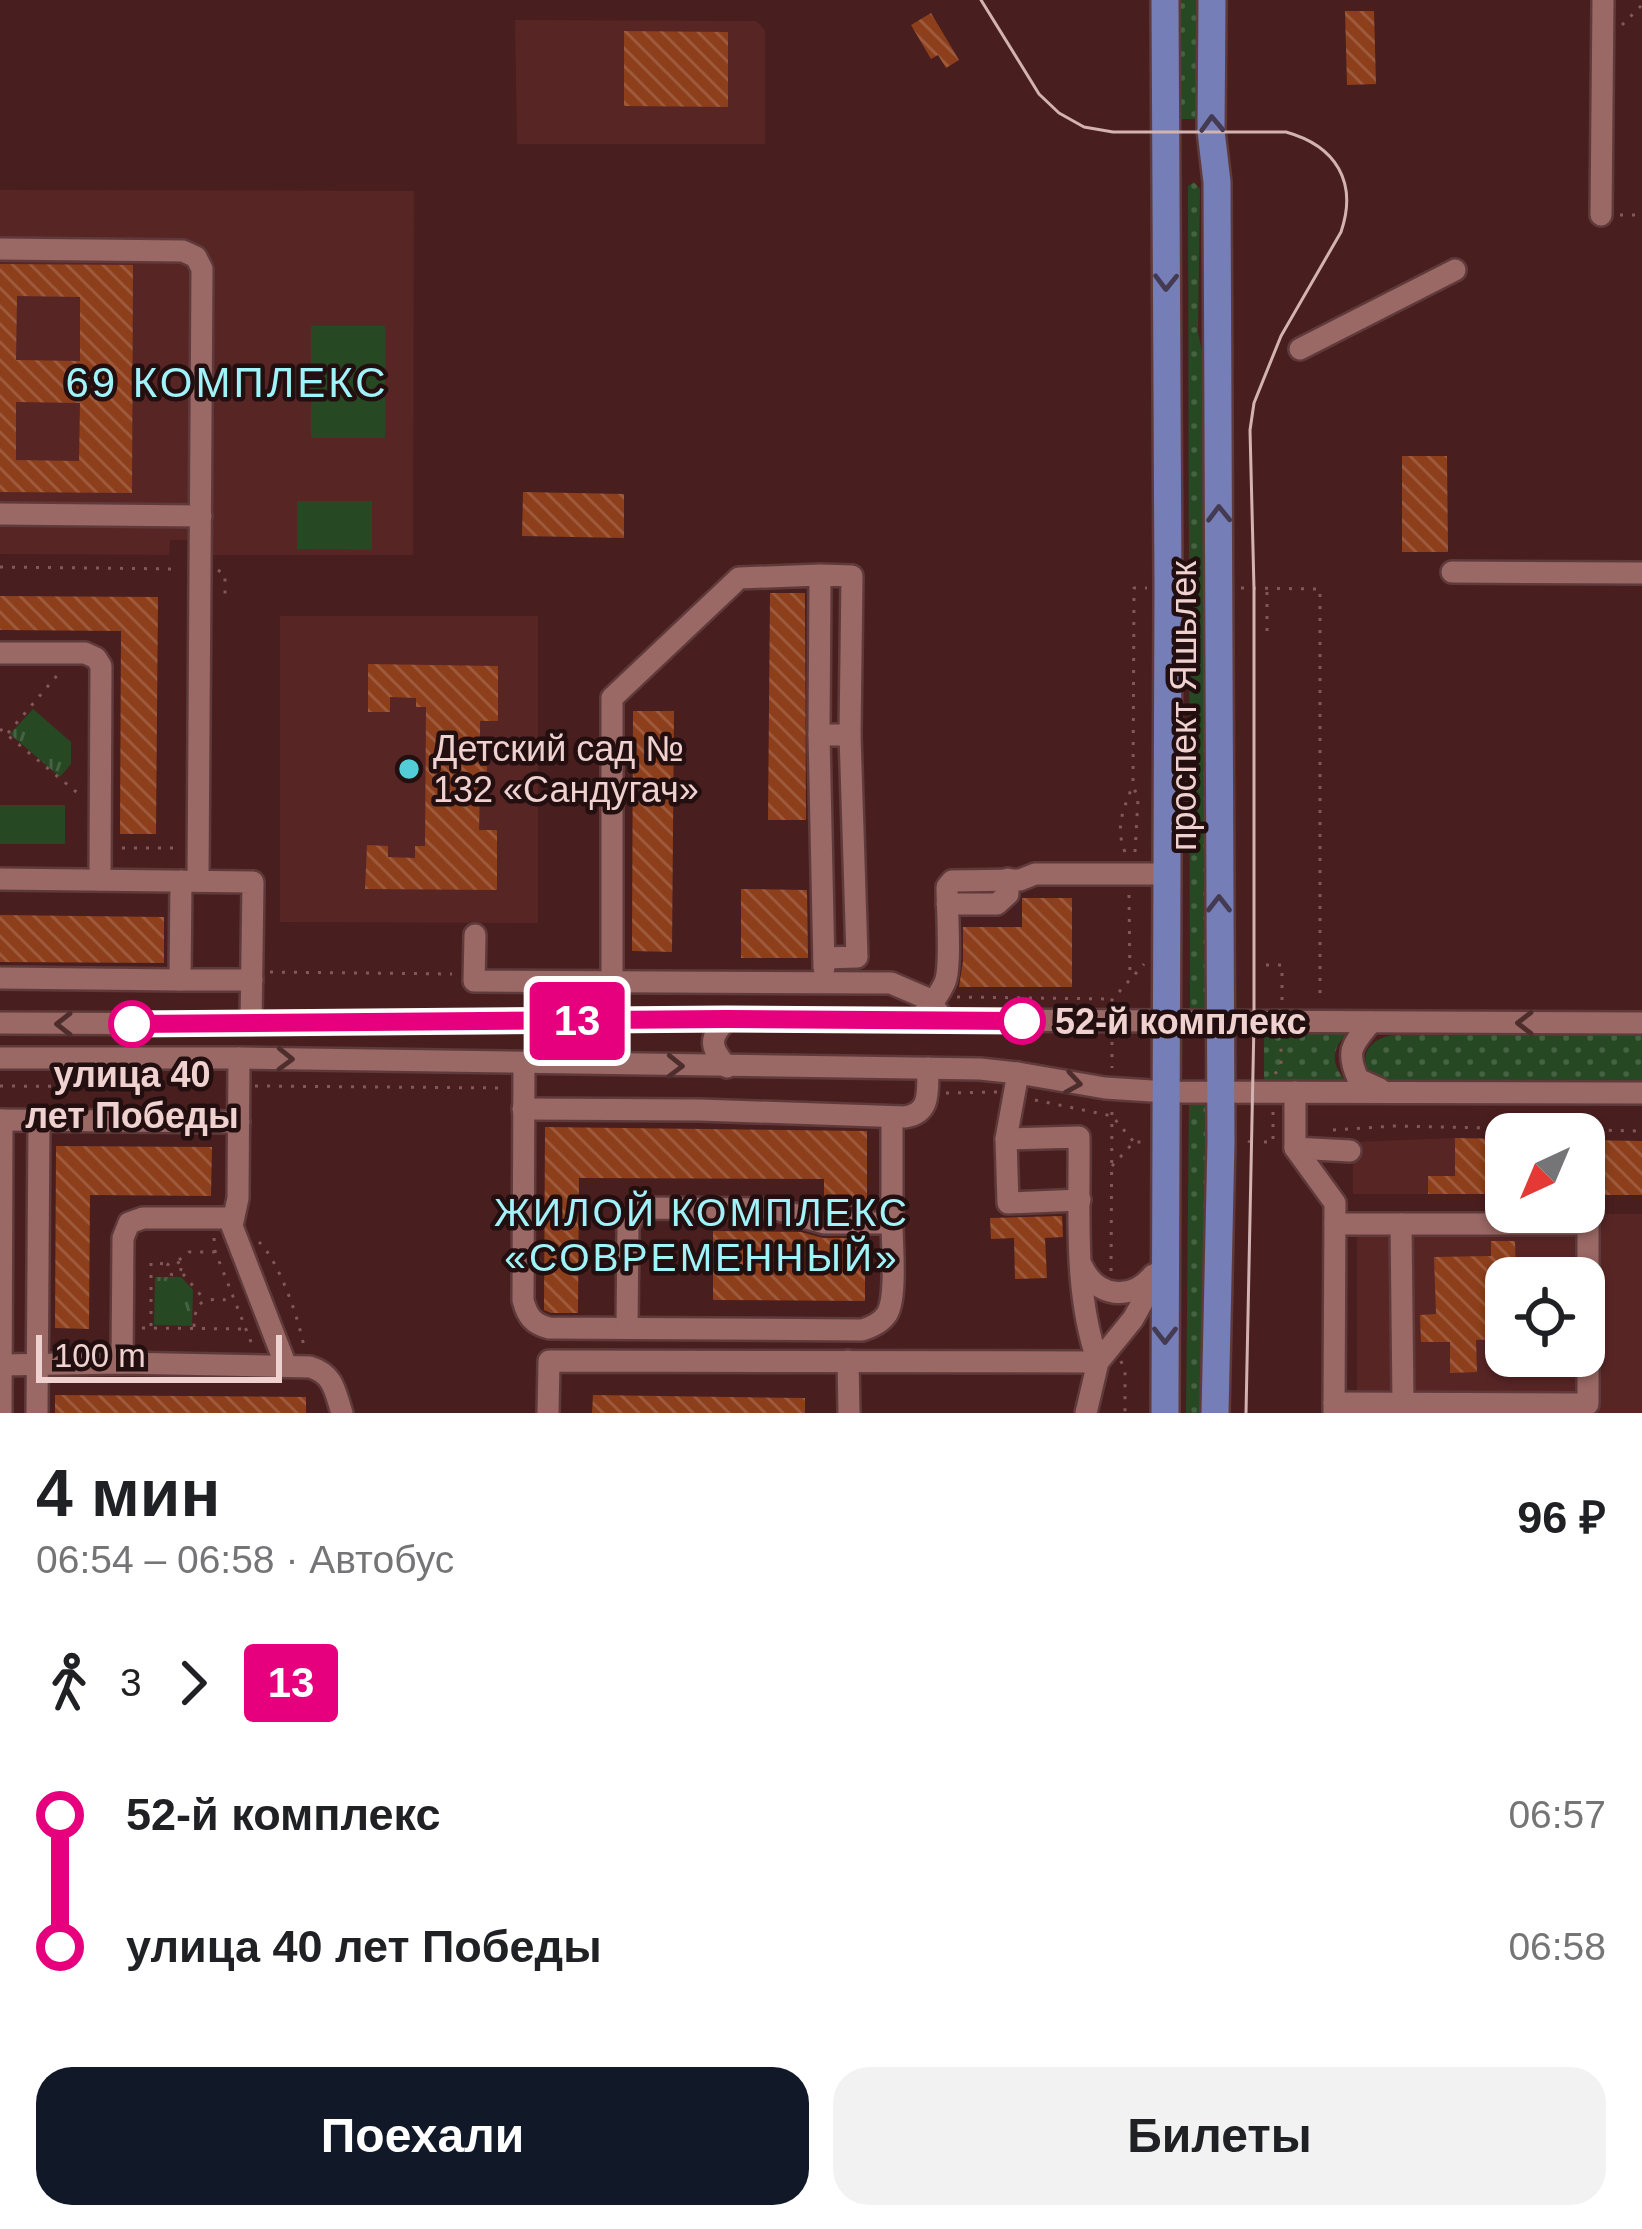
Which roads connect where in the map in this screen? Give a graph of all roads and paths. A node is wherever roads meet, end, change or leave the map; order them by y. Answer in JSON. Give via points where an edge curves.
{"nodes":[{"id":1,"x":1165,"y":0,"type":"edge"},
{"id":2,"x":1212,"y":0,"type":"edge"},
{"id":3,"x":1603,"y":0,"type":"edge"},
{"id":4,"x":1166,"y":177,"type":"junction"},
{"id":5,"x":1217,"y":182,"type":"junction"},
{"id":6,"x":1601,"y":215,"type":"joint"},
{"id":7,"x":1642,"y":215,"type":"edge"},
{"id":8,"x":0,"y":249,"type":"edge"},
{"id":9,"x":1455,"y":270,"type":"dead end"},
{"id":10,"x":1300,"y":349,"type":"dead end"},
{"id":11,"x":0,"y":514,"type":"edge"},
{"id":12,"x":200,"y":516,"type":"junction"},
{"id":13,"x":0,"y":567,"type":"edge"},
{"id":14,"x":200,"y":569,"type":"junction"},
{"id":15,"x":1452,"y":572,"type":"dead end"},
{"id":16,"x":1642,"y":573,"type":"edge"},
{"id":17,"x":820,"y":575,"type":"junction"},
{"id":18,"x":1134,"y":588,"type":"dead end"},
{"id":19,"x":1241,"y":589,"type":"dead end"},
{"id":20,"x":1267,"y":589,"type":"junction"},
{"id":21,"x":225,"y":597,"type":"dead end"},
{"id":22,"x":1267,"y":632,"type":"dead end"},
{"id":23,"x":0,"y":652,"type":"edge"},
{"id":24,"x":76,"y":653,"type":"junction"},
{"id":25,"x":0,"y":729,"type":"edge"},
{"id":26,"x":7,"y":734,"type":"junction"},
{"id":27,"x":819,"y":735,"type":"junction"},
{"id":28,"x":850,"y":735,"type":"junction"},
{"id":29,"x":1133,"y":785,"type":"junction"},
{"id":30,"x":100,"y":796,"type":"junction"},
{"id":31,"x":100,"y":847,"type":"junction"},
{"id":32,"x":198,"y":848,"type":"junction"},
{"id":33,"x":1166,"y":874,"type":"junction"},
{"id":34,"x":0,"y":879,"type":"edge"},
{"id":35,"x":100,"y":880,"type":"junction"},
{"id":36,"x":189,"y":881,"type":"junction"},
{"id":37,"x":1129,"y":881,"type":"dead end"},
{"id":38,"x":475,"y":935,"type":"dead end"},
{"id":39,"x":824,"y":958,"type":"junction"},
{"id":40,"x":1143,"y":964,"type":"dead end"},
{"id":41,"x":1266,"y":965,"type":"dead end"},
{"id":42,"x":0,"y":978,"type":"edge"},
{"id":43,"x":1130,"y":979,"type":"junction"},
{"id":44,"x":180,"y":980,"type":"junction"},
{"id":45,"x":252,"y":980,"type":"junction"},
{"id":46,"x":610,"y":981,"type":"junction"},
{"id":47,"x":824,"y":983,"type":"junction"},
{"id":48,"x":1111,"y":999,"type":"dead end"},
{"id":49,"x":1282,"y":1001,"type":"dead end"},
{"id":50,"x":1320,"y":1002,"type":"dead end"},
{"id":51,"x":932,"y":1015,"type":"junction"},
{"id":52,"x":727,"y":1019,"type":"junction"},
{"id":53,"x":612,"y":1020,"type":"junction"},
{"id":54,"x":1219,"y":1021,"type":"junction"},
{"id":55,"x":1166,"y":1022,"type":"junction"},
{"id":56,"x":1371,"y":1022,"type":"junction"},
{"id":57,"x":1642,"y":1023,"type":"edge"},
{"id":58,"x":0,"y":1024,"type":"edge"},
{"id":59,"x":251,"y":1024,"type":"junction"},
{"id":60,"x":1112,"y":1034,"type":"dead end"},
{"id":61,"x":1282,"y":1034,"type":"dead end"},
{"id":62,"x":0,"y":1058,"type":"edge"},
{"id":63,"x":239,"y":1058,"type":"junction"},
{"id":64,"x":524,"y":1064,"type":"junction"},
{"id":65,"x":727,"y":1067,"type":"junction"},
{"id":66,"x":928,"y":1068,"type":"junction"},
{"id":67,"x":1018,"y":1073,"type":"junction"},
{"id":68,"x":1112,"y":1076,"type":"dead end"},
{"id":69,"x":1273,"y":1081,"type":"dead end"},
{"id":70,"x":0,"y":1086,"type":"edge"},
{"id":71,"x":238,"y":1086,"type":"junction"},
{"id":72,"x":156,"y":1087,"type":"dead end"},
{"id":73,"x":1166,"y":1092,"type":"junction"},
{"id":74,"x":1295,"y":1092,"type":"junction"},
{"id":75,"x":1393,"y":1093,"type":"junction"},
{"id":76,"x":1642,"y":1093,"type":"edge"},
{"id":77,"x":1220,"y":1094,"type":"junction"},
{"id":78,"x":524,"y":1098,"type":"junction"},
{"id":79,"x":1273,"y":1101,"type":"dead end"},
{"id":80,"x":892,"y":1117,"type":"junction"},
{"id":81,"x":1,"y":1120,"type":"edge"},
{"id":82,"x":39,"y":1120,"type":"junction"},
{"id":83,"x":238,"y":1122,"type":"junction"},
{"id":84,"x":1334,"y":1130,"type":"dead end"},
{"id":85,"x":1642,"y":1131,"type":"edge"},
{"id":86,"x":1006,"y":1139,"type":"junction"},
{"id":87,"x":1264,"y":1142,"type":"dead end"},
{"id":88,"x":1295,"y":1148,"type":"junction"},
{"id":89,"x":1350,"y":1151,"type":"dead end"},
{"id":90,"x":1112,"y":1166,"type":"junction"},
{"id":91,"x":1080,"y":1200,"type":"junction"},
{"id":92,"x":1166,"y":1214,"type":"junction"},
{"id":93,"x":1218,"y":1215,"type":"junction"},
{"id":94,"x":224,"y":1218,"type":"junction"},
{"id":95,"x":892,"y":1223,"type":"junction"},
{"id":96,"x":1335,"y":1223,"type":"junction"},
{"id":97,"x":1401,"y":1224,"type":"junction"},
{"id":98,"x":215,"y":1252,"type":"junction"},
{"id":99,"x":1080,"y":1260,"type":"junction"},
{"id":100,"x":1166,"y":1260,"type":"junction"},
{"id":101,"x":178,"y":1262,"type":"junction"},
{"id":102,"x":168,"y":1264,"type":"junction"},
{"id":103,"x":181,"y":1271,"type":"junction"},
{"id":104,"x":1111,"y":1278,"type":"dead end"},
{"id":105,"x":205,"y":1300,"type":"junction"},
{"id":106,"x":234,"y":1300,"type":"junction"},
{"id":107,"x":122,"y":1328,"type":"junction"},
{"id":108,"x":151,"y":1328,"type":"junction"},
{"id":109,"x":194,"y":1328,"type":"junction"},
{"id":110,"x":627,"y":1328,"type":"junction"},
{"id":111,"x":246,"y":1329,"type":"junction"},
{"id":112,"x":1,"y":1340,"type":"edge"},
{"id":113,"x":848,"y":1361,"type":"junction"},
{"id":114,"x":1098,"y":1362,"type":"junction"},
{"id":115,"x":122,"y":1363,"type":"junction"},
{"id":116,"x":38,"y":1364,"type":"junction"},
{"id":117,"x":1,"y":1365,"type":"edge"},
{"id":118,"x":260,"y":1366,"type":"junction"},
{"id":119,"x":296,"y":1367,"type":"junction"},
{"id":120,"x":1125,"y":1373,"type":"dead end"},
{"id":121,"x":1403,"y":1403,"type":"junction"},
{"id":122,"x":1334,"y":1408,"type":"edge"},
{"id":123,"x":1,"y":1413,"type":"edge"},
{"id":124,"x":37,"y":1413,"type":"edge"},
{"id":125,"x":342,"y":1413,"type":"edge"},
{"id":126,"x":548,"y":1413,"type":"edge"},
{"id":127,"x":849,"y":1413,"type":"edge"},
{"id":128,"x":1086,"y":1413,"type":"edge"},
{"id":129,"x":1126,"y":1413,"type":"edge"},
{"id":130,"x":1165,"y":1413,"type":"edge"},
{"id":131,"x":1215,"y":1413,"type":"edge"}],
"edges":[{"from":1,"to":4,"type":"main road","name":"проспект Яшьлек"},
{"from":5,"to":2,"type":"main road","name":"проспект Яшьлек","one_way":true},
{"from":3,"to":6,"type":"street"},
{"from":4,"to":5,"type":"main road","via":[[1192,162]]},
{"from":4,"to":33,"type":"main road","name":"проспект Яшьлек","one_way":true},
{"from":54,"to":5,"type":"main road","name":"проспект Яшьлек","one_way":true},
{"from":6,"to":7,"type":"path"},
{"from":8,"to":12,"type":"street","via":[[183,251],[200,262]]},
{"from":9,"to":10,"type":"street"},
{"from":11,"to":12,"type":"street"},
{"from":12,"to":14,"type":"street"},
{"from":13,"to":14,"type":"path"},
{"from":14,"to":21,"type":"path","via":[[224,573]]},
{"from":14,"to":32,"type":"street"},
{"from":15,"to":16,"type":"street"},
{"from":17,"to":27,"type":"street"},
{"from":17,"to":28,"type":"street","via":[[852,576]]},
{"from":17,"to":46,"type":"street","via":[[739,578],[613,698]]},
{"from":18,"to":29,"type":"path"},
{"from":19,"to":20,"type":"path"},
{"from":20,"to":22,"type":"path"},
{"from":20,"to":50,"type":"path","via":[[1321,589]]},
{"from":23,"to":24,"type":"street"},
{"from":24,"to":26,"type":"path"},
{"from":24,"to":30,"type":"street","via":[[101,666]]},
{"from":25,"to":26,"type":"path"},
{"from":26,"to":30,"type":"path","via":[[76,794]]},
{"from":27,"to":28,"type":"street"},
{"from":27,"to":39,"type":"street"},
{"from":28,"to":39,"type":"street","via":[[857,957]]},
{"from":29,"to":29,"type":"path","via":[[1119,823],[1129,865],[1137,848]]},
{"from":30,"to":31,"type":"street"},
{"from":31,"to":32,"type":"path"},
{"from":31,"to":35,"type":"street"},
{"from":32,"to":36,"type":"street"},
{"from":33,"to":51,"type":"street","via":[[952,880],[946,976]]},
{"from":33,"to":55,"type":"main road","name":"проспект Яшьлек"},
{"from":34,"to":35,"type":"street"},
{"from":35,"to":36,"type":"street"},
{"from":36,"to":44,"type":"street"},
{"from":36,"to":45,"type":"street","via":[[253,882]]},
{"from":37,"to":43,"type":"path"},
{"from":38,"to":46,"type":"street","via":[[474,981]]},
{"from":39,"to":47,"type":"street"},
{"from":40,"to":43,"type":"path"},
{"from":41,"to":49,"type":"path","via":[[1282,965]]},
{"from":42,"to":44,"type":"street"},
{"from":43,"to":48,"type":"path"},
{"from":44,"to":45,"type":"street"},
{"from":45,"to":59,"type":"street"},
{"from":46,"to":47,"type":"street"},
{"from":46,"to":53,"type":"street"},
{"from":47,"to":51,"type":"street","via":[[891,983],[916,992]]},
{"from":51,"to":52,"type":"street"},
{"from":51,"to":55,"type":"street"},
{"from":52,"to":53,"type":"street"},
{"from":52,"to":65,"type":"street","via":[[713,1044]]},
{"from":53,"to":59,"type":"street"},
{"from":54,"to":55,"type":"street"},
{"from":54,"to":56,"type":"street"},
{"from":54,"to":77,"type":"main road","name":"проспект Яшьлек"},
{"from":55,"to":73,"type":"main road","name":"проспект Яшьлек"},
{"from":57,"to":56,"type":"street","one_way":true},
{"from":56,"to":75,"type":"street","via":[[1352,1044],[1351,1062],[1358,1078]]},
{"from":59,"to":58,"type":"street","one_way":true},
{"from":60,"to":68,"type":"path"},
{"from":61,"to":69,"type":"path"},
{"from":62,"to":63,"type":"street"},
{"from":63,"to":64,"type":"street","one_way":true},
{"from":63,"to":71,"type":"street"},
{"from":64,"to":65,"type":"street","one_way":true},
{"from":64,"to":78,"type":"street"},
{"from":65,"to":66,"type":"street"},
{"from":66,"to":67,"type":"street"},
{"from":66,"to":80,"type":"street","via":[[921,1112]]},
{"from":67,"to":73,"type":"street","one_way":true},
{"from":67,"to":86,"type":"street"},
{"from":70,"to":72,"type":"path"},
{"from":71,"to":78,"type":"path"},
{"from":71,"to":83,"type":"street"},
{"from":73,"to":77,"type":"street"},
{"from":73,"to":92,"type":"main road","name":"проспект Яшьлек"},
{"from":74,"to":75,"type":"street"},
{"from":74,"to":77,"type":"street"},
{"from":74,"to":88,"type":"street"},
{"from":75,"to":76,"type":"street"},
{"from":77,"to":93,"type":"main road","name":"проспект Яшьлек"},
{"from":78,"to":80,"type":"street"},
{"from":78,"to":110,"type":"street","via":[[526,1312],[549,1328]]},
{"from":79,"to":87,"type":"path","via":[[1273,1142]]},
{"from":80,"to":95,"type":"street"},
{"from":81,"to":82,"type":"street"},
{"from":81,"to":112,"type":"street"},
{"from":82,"to":83,"type":"street"},
{"from":82,"to":116,"type":"street"},
{"from":83,"to":94,"type":"street","via":[[238,1204]]},
{"from":84,"to":85,"type":"path"},
{"from":86,"to":91,"type":"street","via":[[1079,1137]]},
{"from":86,"to":91,"type":"street","via":[[1008,1203]]},
{"from":88,"to":89,"type":"street"},
{"from":88,"to":96,"type":"street","via":[[1335,1203]]},
{"from":90,"to":90,"type":"path","via":[[1134,1142],[1112,1116],[1112,1132]]},
{"from":90,"to":104,"type":"path"},
{"from":91,"to":99,"type":"street"},
{"from":92,"to":93,"type":"main road","via":[[1175,1197],[1193,1191],[1210,1198]]},
{"from":92,"to":100,"type":"main road","name":"проспект Яшьлек"},
{"from":93,"to":131,"type":"main road","name":"проспект Яшьлек"},
{"from":94,"to":98,"type":"path"},
{"from":94,"to":107,"type":"street","via":[[129,1223]]},
{"from":94,"to":119,"type":"street"},
{"from":94,"to":119,"type":"path","via":[[271,1256],[302,1337]]},
{"from":95,"to":110,"type":"street","via":[[891,1303],[875,1325]]},
{"from":95,"to":110,"type":"street","via":[[818,1222],[776,1208],[645,1208],[628,1226]]},
{"from":96,"to":97,"type":"street"},
{"from":96,"to":122,"type":"street"},
{"from":97,"to":121,"type":"street"},
{"from":97,"to":121,"type":"street","via":[[1588,1224],[1588,1404]]},
{"from":98,"to":101,"type":"path","via":[[189,1252]]},
{"from":98,"to":106,"type":"path"},
{"from":99,"to":100,"type":"street","via":[[1095,1286],[1128,1292],[1145,1286]]},
{"from":99,"to":114,"type":"street"},
{"from":100,"to":114,"type":"street"},
{"from":100,"to":130,"type":"main road","name":"проспект Яшьлек","one_way":true},
{"from":101,"to":102,"type":"path"},
{"from":101,"to":103,"type":"path"},
{"from":102,"to":103,"type":"path","via":[[172,1275]]},
{"from":102,"to":108,"type":"path","via":[[151,1264]]},
{"from":103,"to":105,"type":"path"},
{"from":105,"to":106,"type":"path"},
{"from":105,"to":109,"type":"path"},
{"from":106,"to":111,"type":"path"},
{"from":107,"to":108,"type":"path"},
{"from":107,"to":115,"type":"street"},
{"from":108,"to":109,"type":"path"},
{"from":109,"to":111,"type":"path"},
{"from":111,"to":118,"type":"path"},
{"from":112,"to":117,"type":"street"},
{"from":113,"to":114,"type":"street"},
{"from":113,"to":126,"type":"street","via":[[549,1361]]},
{"from":113,"to":127,"type":"street"},
{"from":114,"to":128,"type":"street"},
{"from":115,"to":116,"type":"street"},
{"from":115,"to":118,"type":"street"},
{"from":116,"to":117,"type":"street"},
{"from":116,"to":124,"type":"street"},
{"from":117,"to":123,"type":"street"},
{"from":118,"to":119,"type":"street"},
{"from":119,"to":125,"type":"street","via":[[332,1381]]},
{"from":120,"to":129,"type":"path"},
{"from":121,"to":122,"type":"street"}]}
